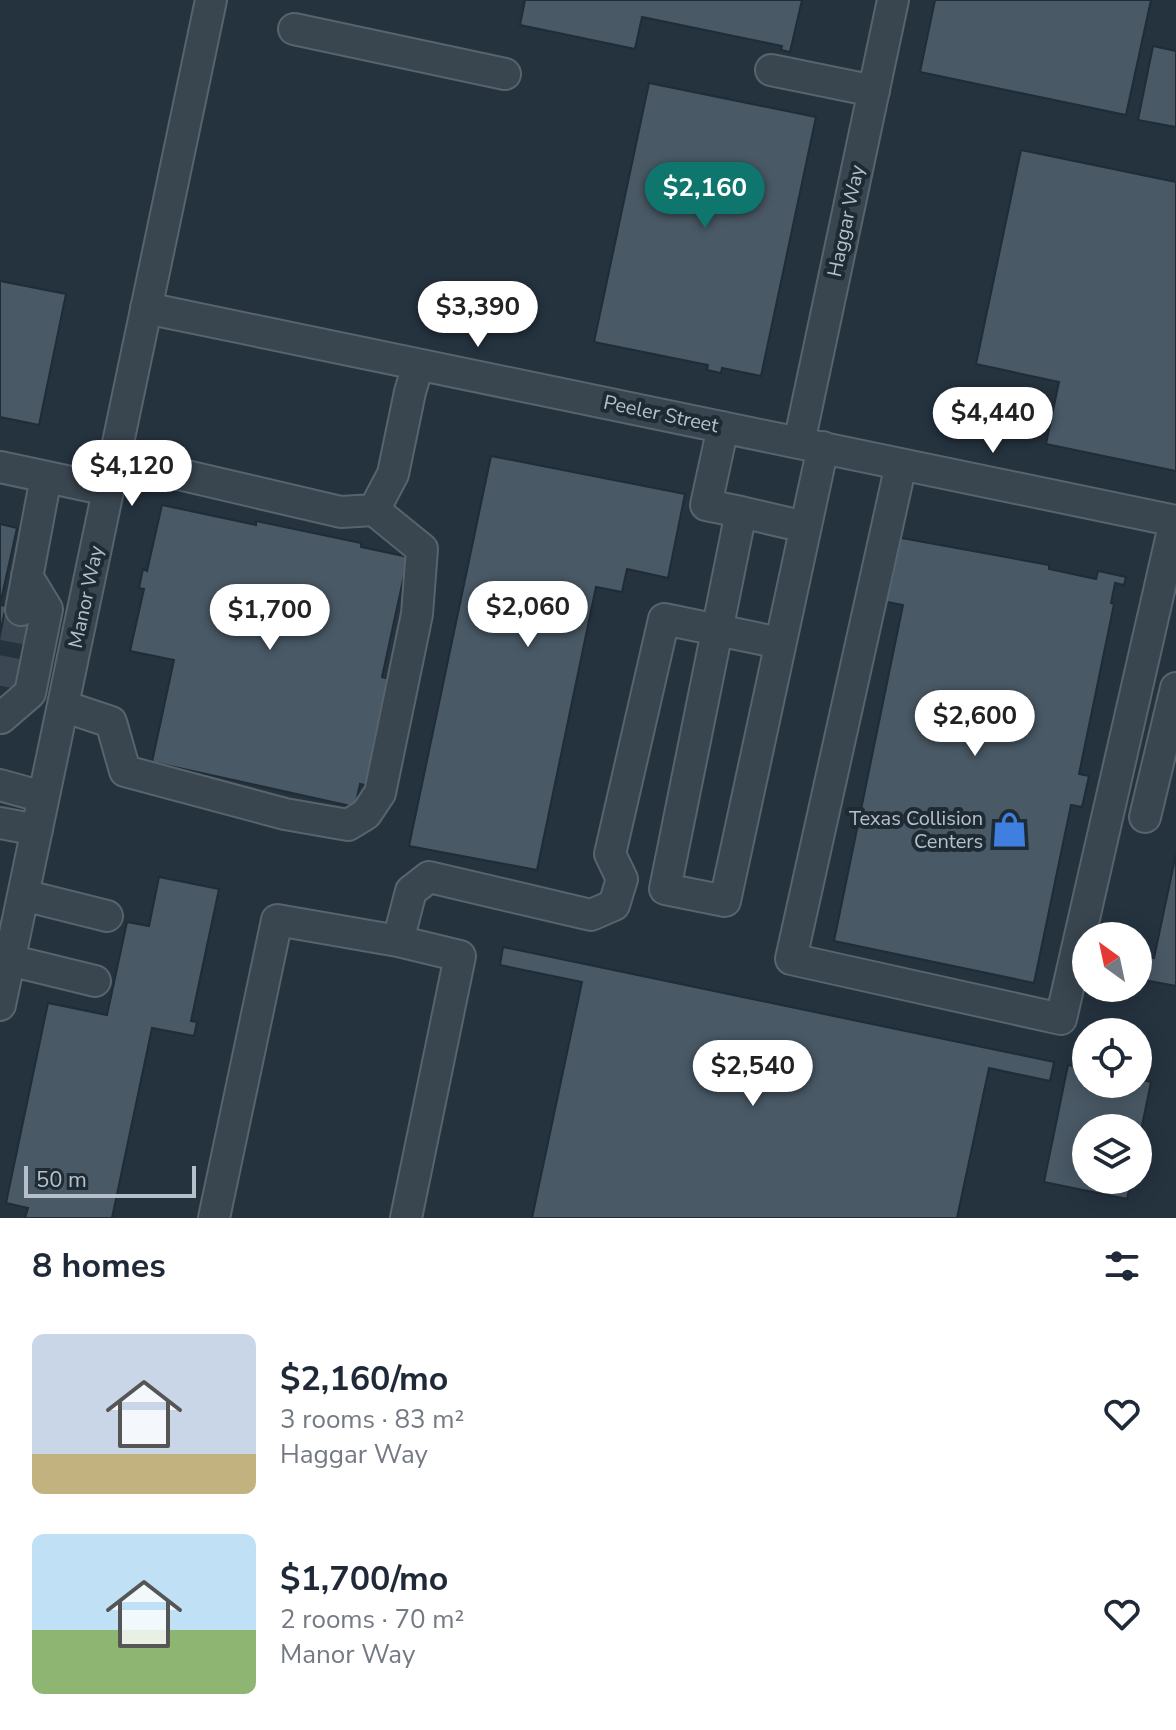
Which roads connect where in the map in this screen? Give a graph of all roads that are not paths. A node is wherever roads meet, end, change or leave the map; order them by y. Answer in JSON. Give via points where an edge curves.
{"nodes":[{"id":1,"x":211,"y":0,"type":"edge"},
{"id":2,"x":893,"y":0,"type":"edge"},
{"id":3,"x":294,"y":29,"type":"dead end"},
{"id":4,"x":771,"y":70,"type":"dead end"},
{"id":5,"x":505,"y":74,"type":"dead end"},
{"id":6,"x":874,"y":91,"type":"junction"},
{"id":7,"x":146,"y":308,"type":"junction"},
{"id":8,"x":418,"y":365,"type":"junction"},
{"id":9,"x":723,"y":427,"type":"junction"},
{"id":10,"x":811,"y":445,"type":"junction"},
{"id":11,"x":114,"y":459,"type":"junction"},
{"id":12,"x":901,"y":464,"type":"junction"},
{"id":13,"x":0,"y":467,"type":"edge"},
{"id":14,"x":46,"y":477,"type":"junction"},
{"id":15,"x":108,"y":490,"type":"junction"},
{"id":16,"x":374,"y":510,"type":"junction"},
{"id":17,"x":741,"y":512,"type":"junction"},
{"id":18,"x":1176,"y":521,"type":"edge"},
{"id":19,"x":805,"y":527,"type":"junction"},
{"id":20,"x":27,"y":576,"type":"junction"},
{"id":21,"x":21,"y":610,"type":"tunnel mouth"},
{"id":22,"x":717,"y":630,"type":"junction"},
{"id":23,"x":780,"y":643,"type":"junction"},
{"id":24,"x":7,"y":687,"type":"dead end"},
{"id":25,"x":1176,"y":688,"type":"edge"},
{"id":26,"x":63,"y":706,"type":"junction"},
{"id":27,"x":1,"y":720,"type":"edge"},
{"id":28,"x":0,"y":785,"type":"edge"},
{"id":29,"x":43,"y":797,"type":"junction"},
{"id":30,"x":1145,"y":817,"type":"dead end"},
{"id":31,"x":0,"y":823,"type":"edge"},
{"id":32,"x":37,"y":830,"type":"junction"},
{"id":33,"x":622,"y":879,"type":"junction"},
{"id":34,"x":665,"y":889,"type":"junction"},
{"id":35,"x":23,"y":895,"type":"junction"},
{"id":36,"x":107,"y":916,"type":"dead end"},
{"id":37,"x":398,"y":941,"type":"junction"},
{"id":38,"x":9,"y":960,"type":"junction"},
{"id":39,"x":95,"y":981,"type":"dead end"},
{"id":40,"x":0,"y":1005,"type":"edge"},
{"id":41,"x":214,"y":1218,"type":"edge"},
{"id":42,"x":406,"y":1218,"type":"edge"}],
"edges":[{"from":1,"to":7,"type":"street","name":"Manor Way"},
{"from":2,"to":6,"type":"street","name":"Haggar Way"},
{"from":3,"to":5,"type":"street"},
{"from":4,"to":6,"type":"street"},
{"from":6,"to":10,"type":"street","name":"Haggar Way"},
{"from":7,"to":8,"type":"street","name":"Peeler Street"},
{"from":7,"to":11,"type":"street","name":"Manor Way"},
{"from":8,"to":9,"type":"street","name":"Peeler Street"},
{"from":8,"to":16,"type":"street","via":[[393,474]]},
{"from":9,"to":10,"type":"street","name":"Peeler Street"},
{"from":9,"to":17,"type":"street","via":[[706,505]]},
{"from":10,"to":12,"type":"street","name":"Peeler Street"},
{"from":10,"to":19,"type":"street","name":"Haggar Way"},
{"from":11,"to":15,"type":"street","name":"Manor Way"},
{"from":11,"to":16,"type":"street","via":[[341,512]]},
{"from":12,"to":18,"type":"street","name":"Peeler Street"},
{"from":12,"to":18,"type":"street","via":[[791,959],[1061,1019]]},
{"from":13,"to":14,"type":"street"},
{"from":14,"to":15,"type":"street"},
{"from":14,"to":20,"type":"street"},
{"from":15,"to":26,"type":"street","name":"Manor Way"},
{"from":16,"to":26,"type":"street","via":[[422,549],[417,614],[380,793],[366,814],[348,825],[285,814],[125,771],[111,722]]},
{"from":17,"to":19,"type":"street"},
{"from":17,"to":22,"type":"street"},
{"from":19,"to":23,"type":"street","name":"Haggar Way"},
{"from":20,"to":21,"type":"street"},
{"from":20,"to":27,"type":"street","via":[[47,609],[30,693]]},
{"from":22,"to":23,"type":"street"},
{"from":22,"to":33,"type":"street","via":[[664,619],[610,854]]},
{"from":22,"to":34,"type":"street"},
{"from":23,"to":34,"type":"street","name":"Haggar Way","via":[[725,901]]},
{"from":24,"to":27,"type":"street"},
{"from":25,"to":30,"type":"street"},
{"from":26,"to":29,"type":"street","name":"Manor Way"},
{"from":28,"to":29,"type":"street"},
{"from":29,"to":32,"type":"street","name":"Manor Way"},
{"from":31,"to":32,"type":"street"},
{"from":32,"to":35,"type":"street","name":"Manor Way"},
{"from":33,"to":34,"type":"street"},
{"from":33,"to":37,"type":"street","via":[[614,905],[591,915],[429,877],[411,891]]},
{"from":35,"to":36,"type":"street"},
{"from":35,"to":38,"type":"street","name":"Manor Way"},
{"from":37,"to":41,"type":"street","via":[[277,920]]},
{"from":37,"to":42,"type":"street","via":[[460,956]]},
{"from":38,"to":39,"type":"street"},
{"from":38,"to":40,"type":"street","name":"Manor Way"}]}
